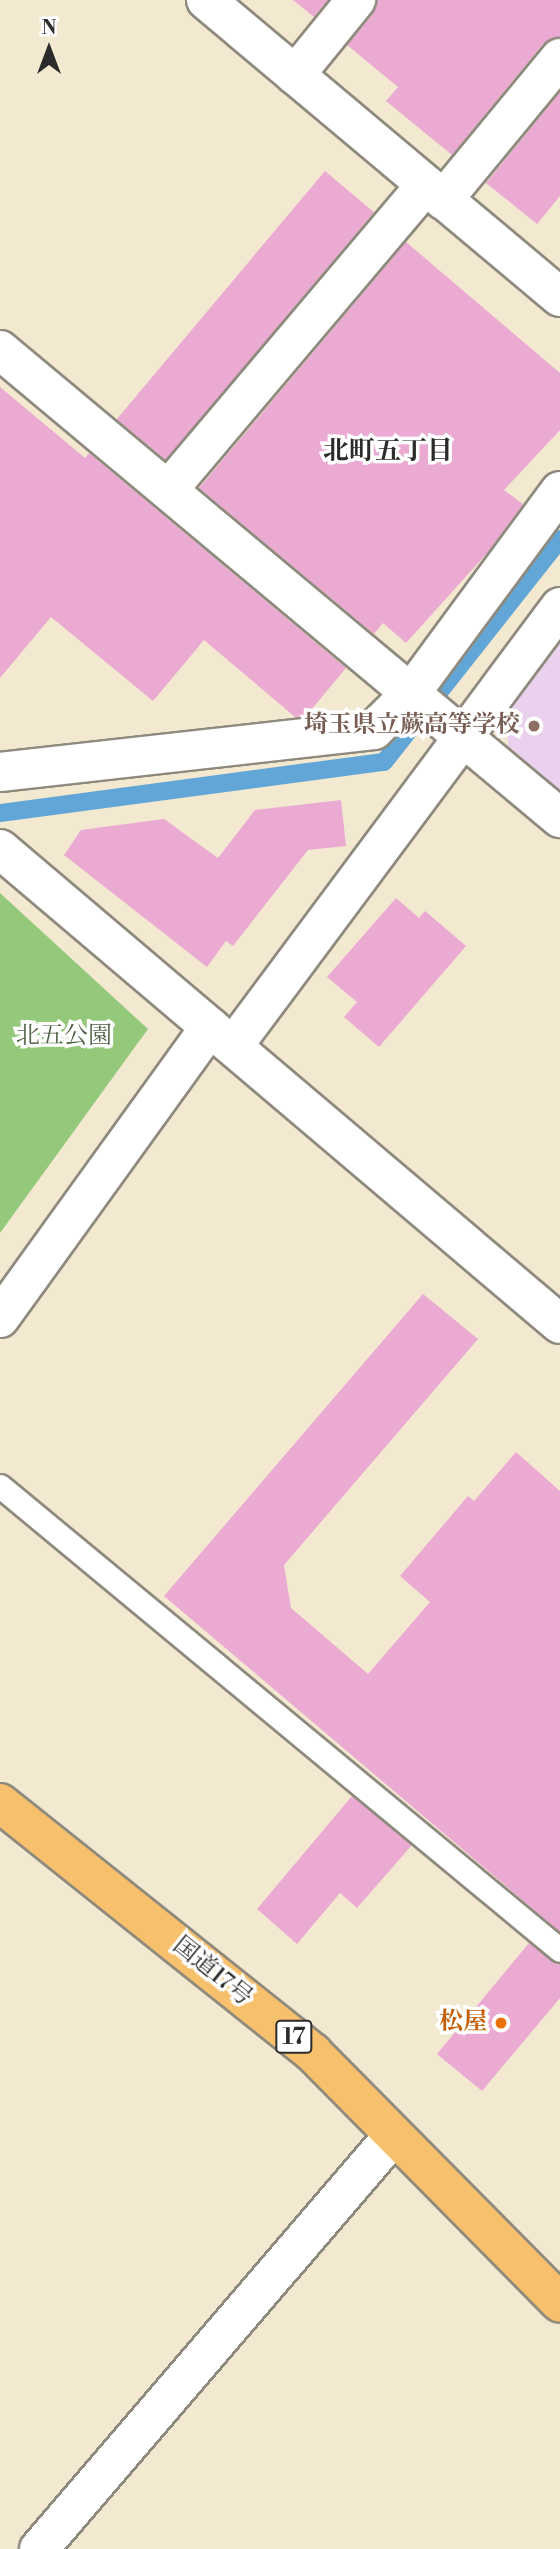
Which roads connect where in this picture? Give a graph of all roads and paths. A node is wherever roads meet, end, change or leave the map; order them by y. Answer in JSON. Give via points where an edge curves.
{"nodes":[{"id":1,"x":206,"y":0,"type":"edge"},
{"id":2,"x":355,"y":0,"type":"edge"},
{"id":3,"x":560,"y":58,"type":"edge"},
{"id":4,"x":295,"y":75,"type":"junction"},
{"id":5,"x":435,"y":193,"type":"junction"},
{"id":6,"x":560,"y":297,"type":"edge"},
{"id":7,"x":0,"y":350,"type":"edge"},
{"id":8,"x":168,"y":490,"type":"junction"},
{"id":9,"x":560,"y":491,"type":"edge"},
{"id":10,"x":560,"y":607,"type":"edge"},
{"id":11,"x":412,"y":695,"type":"junction"},
{"id":12,"x":456,"y":731,"type":"junction"},
{"id":13,"x":0,"y":772,"type":"edge"},
{"id":14,"x":560,"y":817,"type":"edge"},
{"id":15,"x":4,"y":852,"type":"edge"},
{"id":16,"x":222,"y":1036,"type":"junction"},
{"id":17,"x":0,"y":1318,"type":"edge"},
{"id":18,"x":560,"y":1324,"type":"edge"},
{"id":19,"x":0,"y":1486,"type":"edge"},
{"id":20,"x":0,"y":1803,"type":"edge"},
{"id":21,"x":560,"y":1950,"type":"edge"},
{"id":22,"x":394,"y":2135,"type":"junction"},
{"id":23,"x":560,"y":2302,"type":"edge"},
{"id":24,"x":39,"y":2549,"type":"edge"}],
"edges":[{"from":1,"to":4,"type":"street"},
{"from":2,"to":4,"type":"street"},
{"from":3,"to":5,"type":"street"},
{"from":4,"to":5,"type":"street"},
{"from":5,"to":6,"type":"street"},
{"from":5,"to":8,"type":"street"},
{"from":7,"to":8,"type":"street"},
{"from":8,"to":11,"type":"street"},
{"from":9,"to":11,"type":"street"},
{"from":10,"to":12,"type":"street"},
{"from":11,"to":12,"type":"street"},
{"from":11,"to":13,"type":"street","via":[[374,730]]},
{"from":12,"to":14,"type":"street"},
{"from":12,"to":16,"type":"street"},
{"from":15,"to":16,"type":"street"},
{"from":16,"to":17,"type":"street"},
{"from":16,"to":18,"type":"street"},
{"from":19,"to":21,"type":"lane"},
{"from":20,"to":22,"type":"highway","name":"国道17号","number":"17","via":[[313,2053]]},
{"from":22,"to":23,"type":"highway","name":"国道17号","number":"17"},
{"from":22,"to":24,"type":"street"}]}
